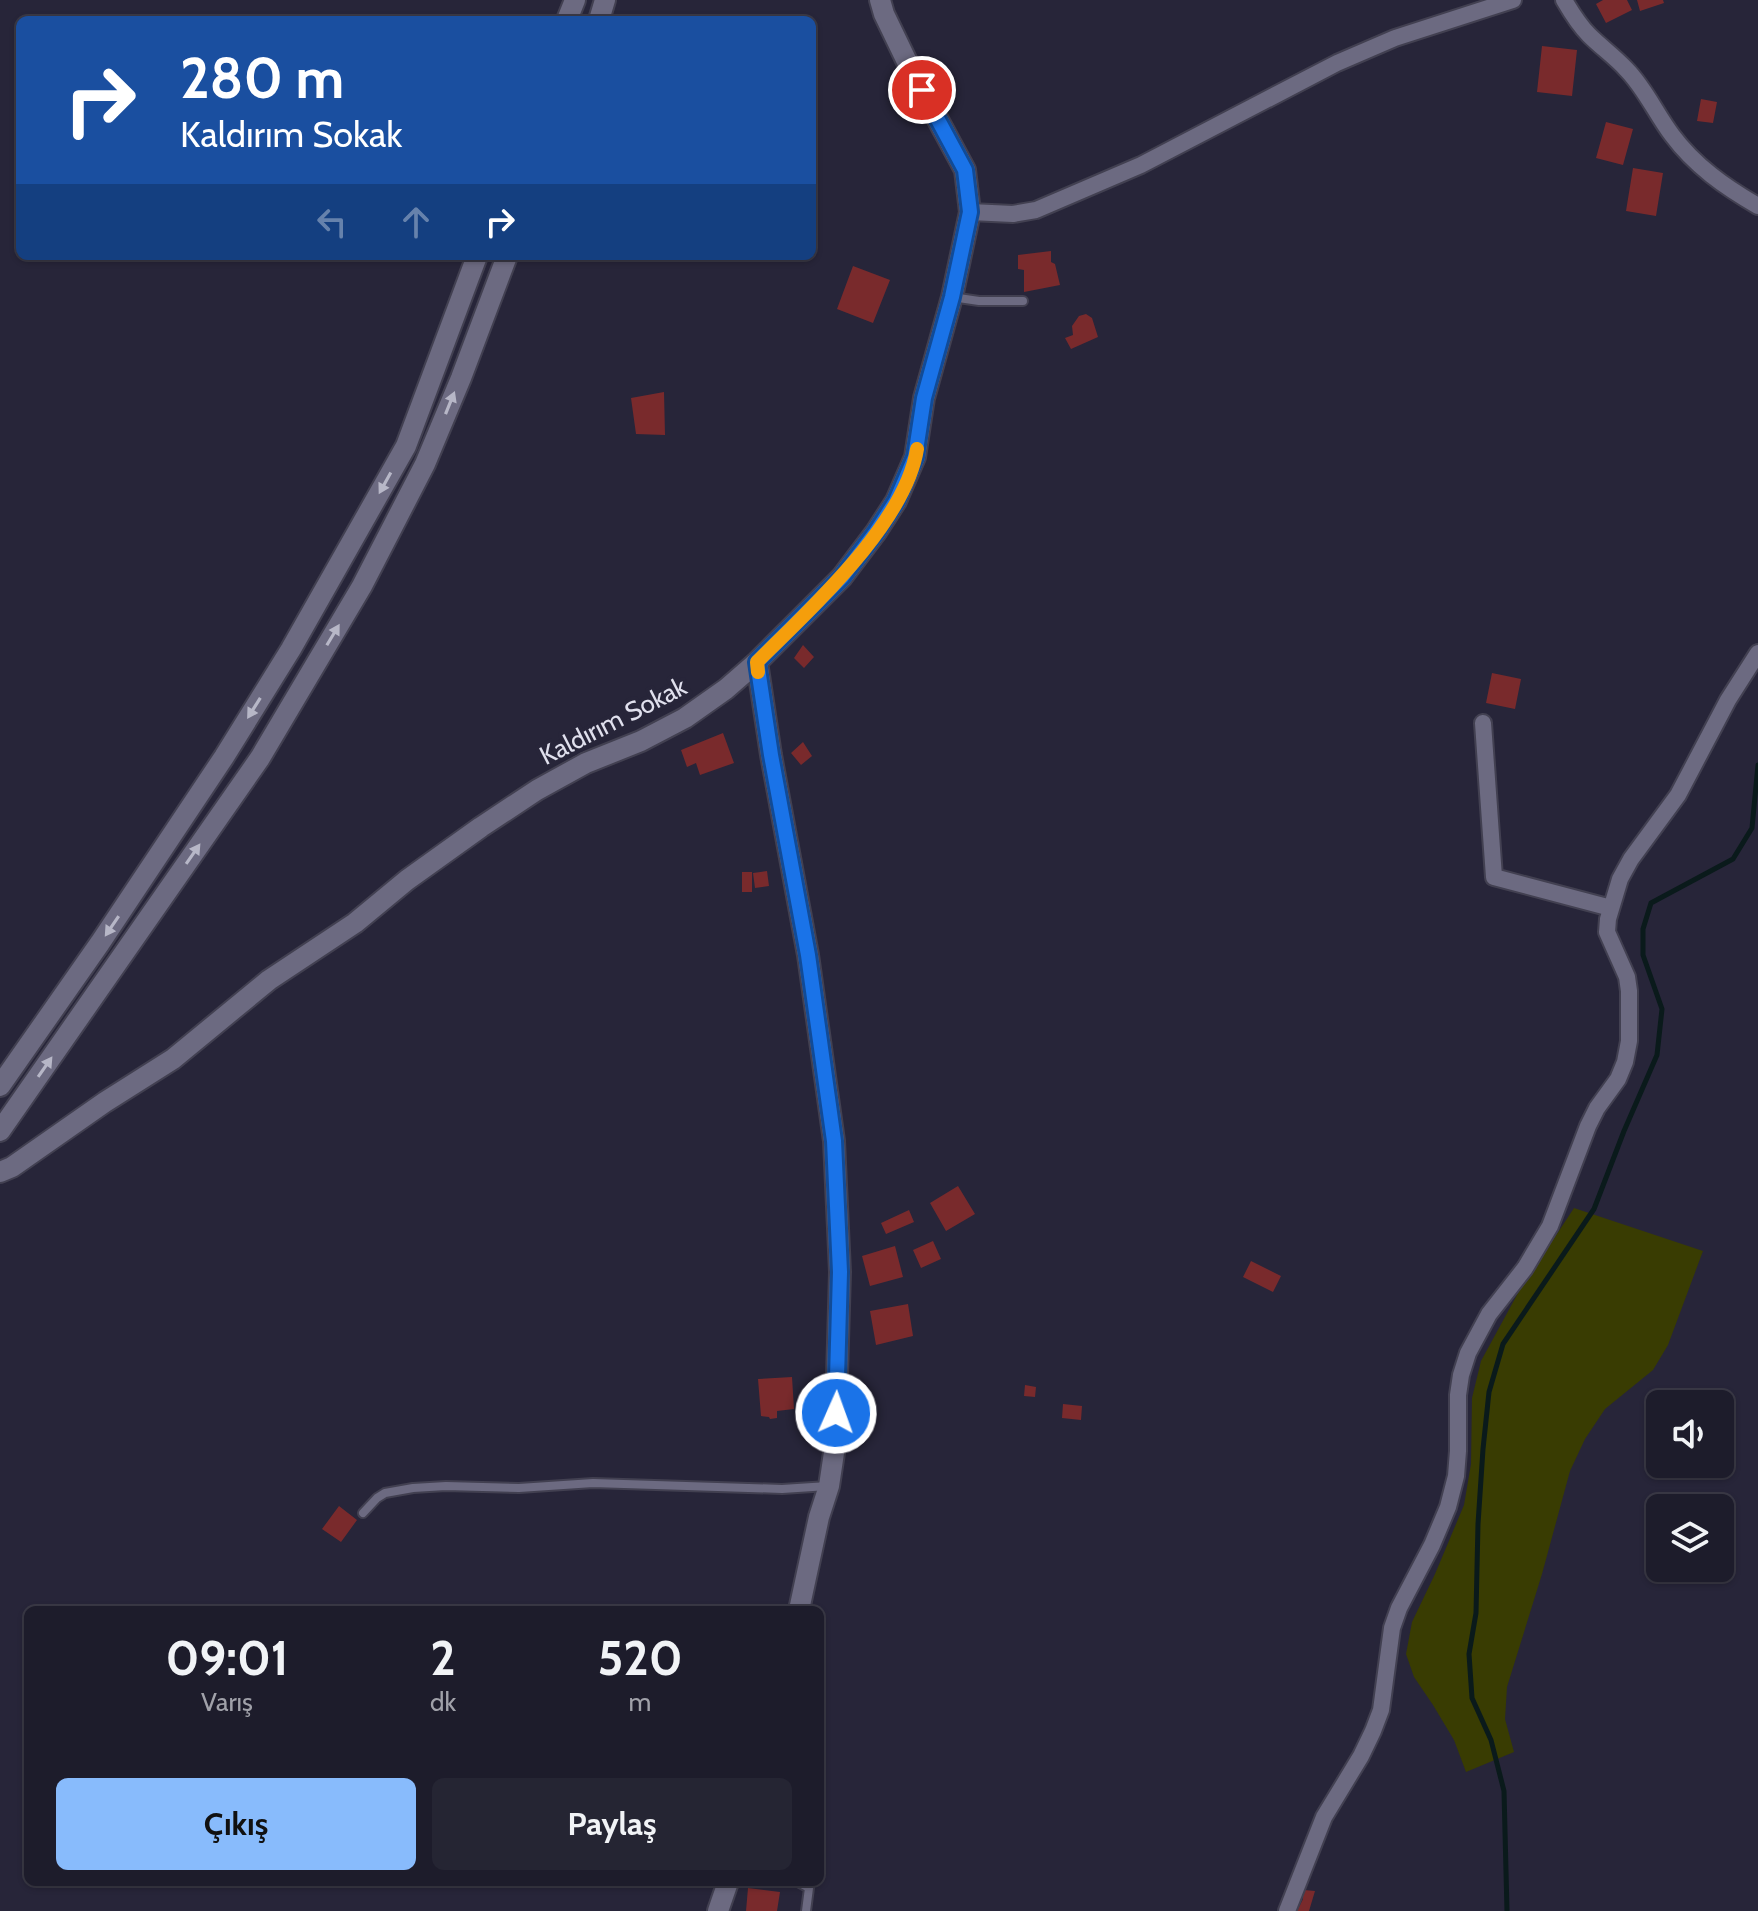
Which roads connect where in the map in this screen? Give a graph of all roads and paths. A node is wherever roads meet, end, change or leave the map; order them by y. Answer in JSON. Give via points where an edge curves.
{"nodes":[{"id":1,"x":880,"y":0,"type":"edge"},
{"id":2,"x":1513,"y":0,"type":"edge"},
{"id":3,"x":1564,"y":0,"type":"edge"},
{"id":4,"x":1758,"y":206,"type":"edge"},
{"id":5,"x":970,"y":212,"type":"junction"},
{"id":6,"x":476,"y":260,"type":"edge"},
{"id":7,"x":505,"y":260,"type":"edge"},
{"id":8,"x":952,"y":297,"type":"junction"},
{"id":9,"x":1023,"y":301,"type":"dead end"},
{"id":10,"x":1758,"y":653,"type":"edge"},
{"id":11,"x":757,"y":662,"type":"junction"},
{"id":12,"x":1483,"y":723,"type":"dead end"},
{"id":13,"x":1611,"y":908,"type":"junction"},
{"id":14,"x":0,"y":1086,"type":"edge"},
{"id":15,"x":0,"y":1131,"type":"edge"},
{"id":16,"x":0,"y":1172,"type":"edge"},
{"id":17,"x":829,"y":1486,"type":"junction"},
{"id":18,"x":363,"y":1513,"type":"dead end"},
{"id":19,"x":800,"y":1606,"type":"edge"},
{"id":20,"x":727,"y":1886,"type":"edge"},
{"id":21,"x":805,"y":1886,"type":"edge"},
{"id":22,"x":718,"y":1911,"type":"edge"},
{"id":23,"x":806,"y":1911,"type":"edge"},
{"id":24,"x":1287,"y":1911,"type":"edge"}],
"edges":[{"from":1,"to":5,"type":"street","name":"Kaldırım Sokak","via":[[965,170]]},
{"from":2,"to":5,"type":"street","via":[[1352,57],[1141,165],[1047,206],[1013,214]]},
{"from":3,"to":4,"type":"street","via":[[1587,34],[1627,69],[1690,157]]},
{"from":5,"to":8,"type":"street","name":"Kaldırım Sokak"},
{"from":6,"to":14,"type":"street","one_way":true,"via":[[406,446],[291,649],[224,757]]},
{"from":15,"to":7,"type":"street","one_way":true,"via":[[260,758],[362,586],[425,464]]},
{"from":8,"to":9,"type":"lane"},
{"from":8,"to":11,"type":"street","name":"Kaldırım Sokak","via":[[924,398],[915,457],[896,501],[842,577]]},
{"from":10,"to":13,"type":"street","via":[[1678,795],[1631,859]]},
{"from":11,"to":16,"type":"street","name":"Kaldırım Sokak","via":[[685,718],[586,763],[481,827],[355,923],[269,980],[173,1059]]},
{"from":11,"to":17,"type":"street","via":[[834,1141],[840,1272]]},
{"from":12,"to":13,"type":"street","via":[[1494,877]]},
{"from":13,"to":24,"type":"street","via":[[1607,932],[1629,991],[1625,1062],[1588,1126],[1544,1238],[1468,1353],[1458,1395],[1457,1464],[1448,1507],[1392,1628],[1381,1710],[1373,1731],[1324,1817]]},
{"from":17,"to":18,"type":"lane","via":[[446,1486],[385,1493]]},
{"from":17,"to":19,"type":"street"},
{"from":20,"to":22,"type":"street"},
{"from":21,"to":23,"type":"lane"}]}
